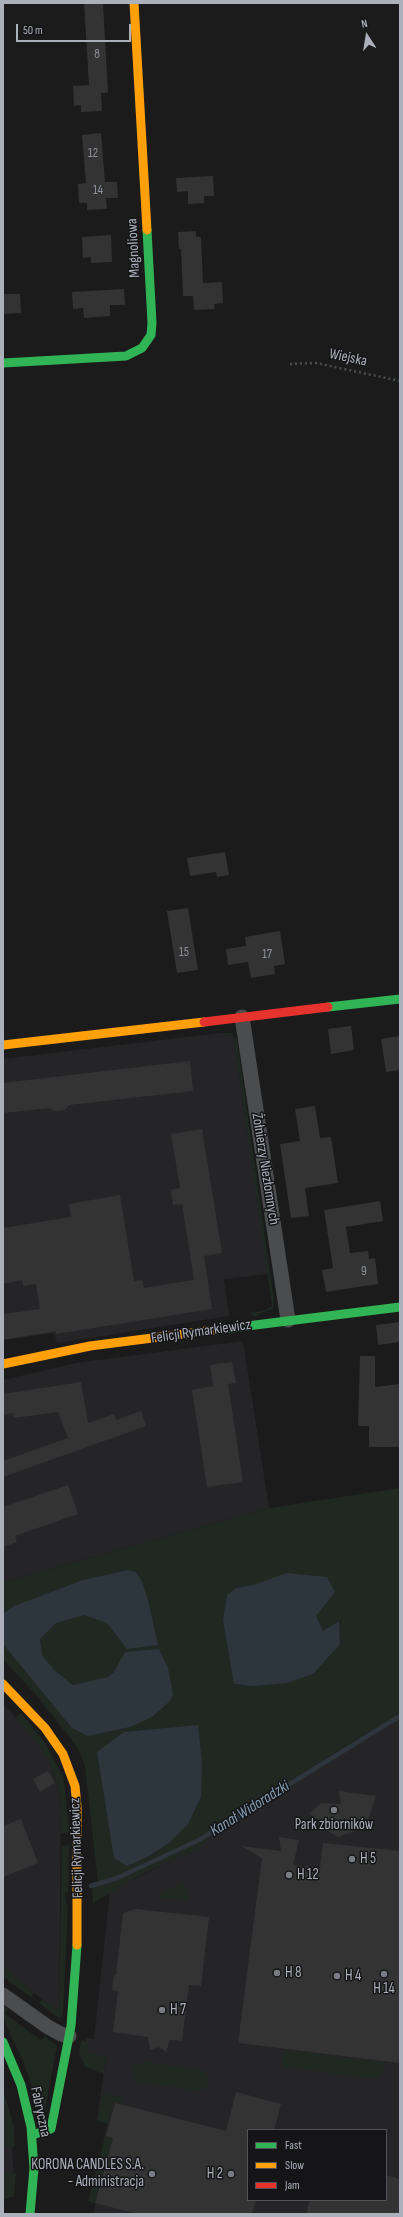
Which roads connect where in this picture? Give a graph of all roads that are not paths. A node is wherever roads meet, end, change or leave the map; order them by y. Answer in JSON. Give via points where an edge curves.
{"nodes":[{"id":1,"x":134,"y":3,"type":"edge"},
{"id":2,"x":3,"y":363,"type":"edge"},
{"id":3,"x":400,"y":1000,"type":"edge"},
{"id":4,"x":242,"y":1017,"type":"junction"},
{"id":5,"x":3,"y":1045,"type":"edge"},
{"id":6,"x":400,"y":1307,"type":"edge"},
{"id":7,"x":288,"y":1320,"type":"junction"},
{"id":8,"x":3,"y":1364,"type":"edge"},
{"id":9,"x":3,"y":1684,"type":"edge"},
{"id":10,"x":3,"y":1995,"type":"edge"},
{"id":11,"x":69,"y":2036,"type":"junction"},
{"id":12,"x":3,"y":2042,"type":"edge"},
{"id":13,"x":32,"y":2135,"type":"junction"},
{"id":14,"x":30,"y":2214,"type":"edge"}],
"edges":[{"from":1,"to":2,"type":"street","name":"Magnoliowa","via":[[151,335],[142,348],[126,356]]},
{"from":3,"to":4,"type":"street"},
{"from":4,"to":5,"type":"street"},
{"from":4,"to":7,"type":"street","name":"Żołnierzy Niezłomnych"},
{"from":6,"to":7,"type":"street","name":"Felicji Rymarkiewicz"},
{"from":7,"to":8,"type":"street","name":"Felicji Rymarkiewicz","via":[[90,1346]]},
{"from":9,"to":11,"type":"street","name":"Felicji Rymarkiewicz","via":[[55,1741],[63,1754],[75,1786],[78,1915],[76,1979]]},
{"from":10,"to":11,"type":"street","via":[[48,2027]]},
{"from":11,"to":13,"type":"street","name":"Felicji Rymarkiewicz","via":[[51,2129]]},
{"from":12,"to":13,"type":"street","name":"Fabryczna","via":[[25,2098]]},
{"from":13,"to":14,"type":"street","name":"Fabryczna","via":[[34,2168]]}]}
